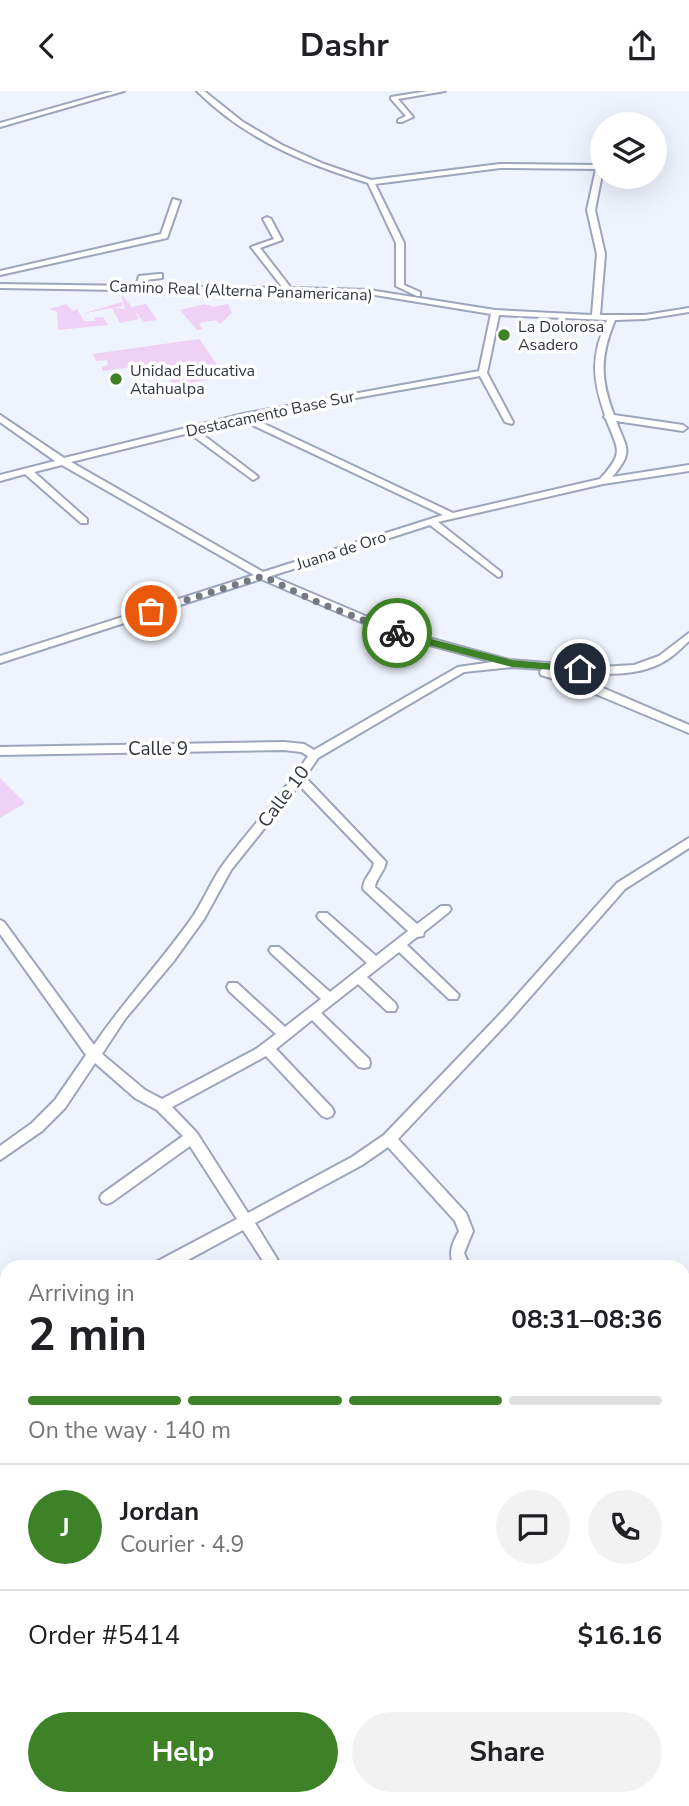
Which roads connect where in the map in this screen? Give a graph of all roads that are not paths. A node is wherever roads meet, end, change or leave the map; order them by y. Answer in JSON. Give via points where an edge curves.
{"nodes":[{"id":1,"x":121,"y":91,"type":"edge"},
{"id":2,"x":200,"y":91,"type":"edge"},
{"id":3,"x":438,"y":91,"type":"edge"},
{"id":4,"x":400,"y":121,"type":"dead end"},
{"id":5,"x":0,"y":125,"type":"edge"},
{"id":6,"x":590,"y":167,"type":"edge"},
{"id":7,"x":371,"y":181,"type":"junction"},
{"id":8,"x":594,"y":189,"type":"edge"},
{"id":9,"x":176,"y":201,"type":"dead end"},
{"id":10,"x":267,"y":219,"type":"dead end"},
{"id":11,"x":0,"y":273,"type":"edge"},
{"id":12,"x":159,"y":276,"type":"dead end"},
{"id":13,"x":0,"y":286,"type":"edge"},
{"id":14,"x":140,"y":287,"type":"junction"},
{"id":15,"x":287,"y":288,"type":"junction"},
{"id":16,"x":433,"y":302,"type":"junction"},
{"id":17,"x":689,"y":310,"type":"edge"},
{"id":18,"x":495,"y":312,"type":"junction"},
{"id":19,"x":596,"y":317,"type":"junction"},
{"id":20,"x":612,"y":318,"type":"junction"},
{"id":21,"x":483,"y":373,"type":"junction"},
{"id":22,"x":242,"y":417,"type":"junction"},
{"id":23,"x":608,"y":417,"type":"junction"},
{"id":24,"x":0,"y":418,"type":"edge"},
{"id":25,"x":509,"y":422,"type":"dead end"},
{"id":26,"x":683,"y":428,"type":"dead end"},
{"id":27,"x":189,"y":429,"type":"junction"},
{"id":28,"x":62,"y":461,"type":"junction"},
{"id":29,"x":689,"y":468,"type":"edge"},
{"id":30,"x":27,"y":471,"type":"junction"},
{"id":31,"x":253,"y":477,"type":"dead end"},
{"id":32,"x":0,"y":478,"type":"edge"},
{"id":33,"x":603,"y":481,"type":"junction"},
{"id":34,"x":454,"y":517,"type":"junction"},
{"id":35,"x":84,"y":521,"type":"dead end"},
{"id":36,"x":431,"y":521,"type":"junction"},
{"id":37,"x":498,"y":574,"type":"dead end"},
{"id":38,"x":263,"y":576,"type":"junction"},
{"id":39,"x":689,"y":636,"type":"edge"},
{"id":40,"x":0,"y":660,"type":"edge"},
{"id":41,"x":512,"y":663,"type":"junction"},
{"id":42,"x":689,"y":730,"type":"edge"},
{"id":43,"x":0,"y":751,"type":"edge"},
{"id":44,"x":314,"y":755,"type":"junction"},
{"id":45,"x":299,"y":779,"type":"junction"},
{"id":46,"x":689,"y":842,"type":"edge"},
{"id":47,"x":445,"y":909,"type":"dead end"},
{"id":48,"x":323,"y":916,"type":"dead end"},
{"id":49,"x":0,"y":925,"type":"edge"},
{"id":50,"x":419,"y":933,"type":"junction"},
{"id":51,"x":400,"y":946,"type":"junction"},
{"id":52,"x":275,"y":950,"type":"dead end"},
{"id":53,"x":377,"y":964,"type":"junction"},
{"id":54,"x":359,"y":978,"type":"junction"},
{"id":55,"x":233,"y":987,"type":"dead end"},
{"id":56,"x":453,"y":995,"type":"dead end"},
{"id":57,"x":330,"y":1000,"type":"junction"},
{"id":58,"x":391,"y":1007,"type":"dead end"},
{"id":59,"x":313,"y":1013,"type":"junction"},
{"id":60,"x":285,"y":1035,"type":"junction"},
{"id":61,"x":267,"y":1048,"type":"junction"},
{"id":62,"x":93,"y":1054,"type":"junction"},
{"id":63,"x":364,"y":1063,"type":"dead end"},
{"id":64,"x":162,"y":1107,"type":"junction"},
{"id":65,"x":327,"y":1112,"type":"dead end"},
{"id":66,"x":192,"y":1136,"type":"junction"},
{"id":67,"x":388,"y":1139,"type":"junction"},
{"id":68,"x":0,"y":1154,"type":"edge"},
{"id":69,"x":107,"y":1198,"type":"dead end"},
{"id":70,"x":246,"y":1221,"type":"junction"},
{"id":71,"x":174,"y":1260,"type":"edge"},
{"id":72,"x":271,"y":1260,"type":"edge"},
{"id":73,"x":459,"y":1260,"type":"edge"}],
"edges":[{"from":1,"to":5,"type":"street"},
{"from":2,"to":7,"type":"street","via":[[253,134],[317,165]]},
{"from":3,"to":4,"type":"street","via":[[393,98],[411,117]]},
{"from":6,"to":7,"type":"street","via":[[500,166]]},
{"from":7,"to":16,"type":"street","via":[[400,243],[400,286]]},
{"from":8,"to":19,"type":"street","via":[[591,210],[601,254]]},
{"from":9,"to":11,"type":"street","via":[[164,236]]},
{"from":10,"to":15,"type":"street","via":[[278,240],[255,247]]},
{"from":12,"to":14,"type":"street","via":[[142,278]]},
{"from":13,"to":14,"type":"street","name":"Camino Real (Alterna Panamericana)"},
{"from":14,"to":15,"type":"street","name":"Camino Real (Alterna Panamericana)"},
{"from":15,"to":16,"type":"street","name":"Camino Real (Alterna Panamericana)","via":[[369,292]]},
{"from":16,"to":18,"type":"street","name":"Camino Real (Alterna Panamericana)"},
{"from":17,"to":20,"type":"street","name":"Camino Real (Alterna Panamericana)"},
{"from":18,"to":19,"type":"street","name":"Camino Real (Alterna Panamericana)"},
{"from":18,"to":21,"type":"street"},
{"from":19,"to":20,"type":"street","name":"Camino Real (Alterna Panamericana)"},
{"from":20,"to":23,"type":"street","via":[[603,336],[597,381]]},
{"from":21,"to":22,"type":"street","name":"Destacamento Base Sur"},
{"from":21,"to":25,"type":"street"},
{"from":22,"to":27,"type":"street","name":"Destacamento Base Sur"},
{"from":22,"to":34,"type":"street"},
{"from":23,"to":26,"type":"street"},
{"from":23,"to":33,"type":"street","via":[[623,452]]},
{"from":24,"to":28,"type":"street"},
{"from":27,"to":28,"type":"street","name":"Destacamento Base Sur"},
{"from":27,"to":31,"type":"street"},
{"from":28,"to":30,"type":"street","name":"Destacamento Base Sur"},
{"from":28,"to":38,"type":"street"},
{"from":29,"to":33,"type":"street","name":"Juana de Oro"},
{"from":30,"to":32,"type":"street","name":"Destacamento Base Sur"},
{"from":30,"to":35,"type":"street"},
{"from":33,"to":34,"type":"street","name":"Juana de Oro"},
{"from":34,"to":36,"type":"street","name":"Juana de Oro"},
{"from":36,"to":37,"type":"street"},
{"from":36,"to":38,"type":"street","name":"Juana de Oro"},
{"from":38,"to":40,"type":"street","name":"Juana de Oro"},
{"from":38,"to":41,"type":"street","via":[[393,632]]},
{"from":39,"to":41,"type":"street","name":"Calle 10","via":[[663,658],[635,669],[601,671]]},
{"from":41,"to":42,"type":"street","via":[[578,681]]},
{"from":41,"to":44,"type":"street","name":"Calle 10","via":[[462,669]]},
{"from":43,"to":44,"type":"street","name":"Calle 9","via":[[284,746],[304,748]]},
{"from":44,"to":45,"type":"street","name":"Calle 10"},
{"from":45,"to":50,"type":"street","via":[[380,862],[369,889]]},
{"from":45,"to":62,"type":"street","name":"Calle 10","via":[[227,867],[200,916]]},
{"from":46,"to":67,"type":"street","via":[[621,886]]},
{"from":47,"to":50,"type":"street"},
{"from":48,"to":53,"type":"street"},
{"from":49,"to":62,"type":"street"},
{"from":50,"to":51,"type":"street"},
{"from":51,"to":53,"type":"street"},
{"from":51,"to":56,"type":"street"},
{"from":52,"to":57,"type":"street"},
{"from":53,"to":54,"type":"street"},
{"from":54,"to":57,"type":"street"},
{"from":54,"to":58,"type":"street"},
{"from":55,"to":60,"type":"street"},
{"from":57,"to":59,"type":"street"},
{"from":59,"to":60,"type":"street"},
{"from":59,"to":63,"type":"street"},
{"from":60,"to":61,"type":"street"},
{"from":61,"to":64,"type":"street"},
{"from":61,"to":65,"type":"street"},
{"from":62,"to":64,"type":"street"},
{"from":62,"to":68,"type":"street","name":"Calle 10","via":[[49,1117]]},
{"from":64,"to":66,"type":"street"},
{"from":66,"to":69,"type":"street"},
{"from":66,"to":70,"type":"street"},
{"from":67,"to":70,"type":"street","via":[[357,1161]]},
{"from":67,"to":73,"type":"street","via":[[465,1223]]},
{"from":70,"to":71,"type":"street"},
{"from":70,"to":72,"type":"street"}]}
